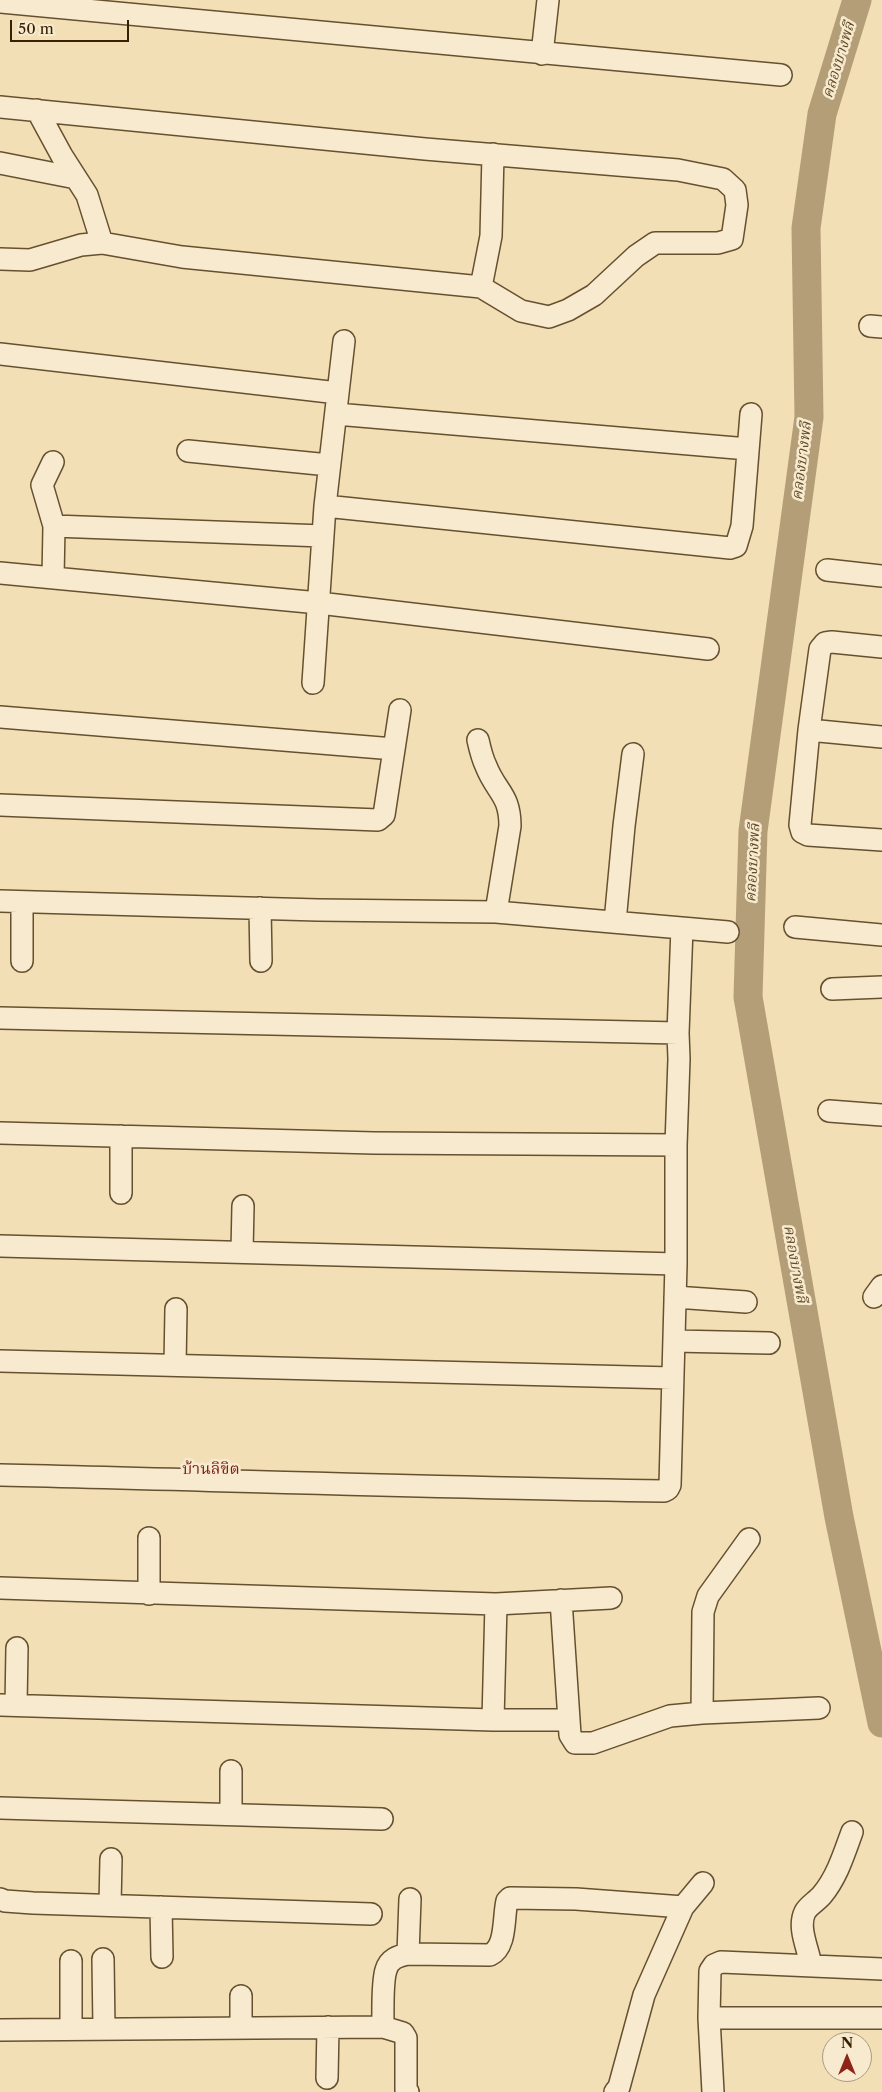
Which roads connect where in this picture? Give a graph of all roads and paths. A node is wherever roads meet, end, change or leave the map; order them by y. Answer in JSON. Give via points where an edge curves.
{"nodes":[{"id":1,"x":548,"y":0,"type":"edge"},
{"id":2,"x":0,"y":2,"type":"edge"},
{"id":3,"x":135,"y":8,"type":"edge"},
{"id":4,"x":542,"y":54,"type":"junction"},
{"id":5,"x":781,"y":75,"type":"dead end"},
{"id":6,"x":0,"y":107,"type":"edge"},
{"id":7,"x":37,"y":110,"type":"junction"},
{"id":8,"x":493,"y":154,"type":"junction"},
{"id":9,"x":0,"y":163,"type":"edge"},
{"id":10,"x":76,"y":178,"type":"junction"},
{"id":11,"x":102,"y":244,"type":"junction"},
{"id":12,"x":0,"y":259,"type":"edge"},
{"id":13,"x":481,"y":288,"type":"junction"},
{"id":14,"x":344,"y":341,"type":"dead end"},
{"id":15,"x":0,"y":354,"type":"edge"},
{"id":16,"x":337,"y":403,"type":"junction"},
{"id":17,"x":751,"y":414,"type":"dead end"},
{"id":18,"x":748,"y":449,"type":"junction"},
{"id":19,"x":188,"y":451,"type":"dead end"},
{"id":20,"x":53,"y":462,"type":"dead end"},
{"id":21,"x":329,"y":465,"type":"junction"},
{"id":22,"x":325,"y":506,"type":"junction"},
{"id":23,"x":54,"y":526,"type":"junction"},
{"id":24,"x":322,"y":536,"type":"junction"},
{"id":25,"x":827,"y":570,"type":"dead end"},
{"id":26,"x":0,"y":573,"type":"edge"},
{"id":27,"x":882,"y":576,"type":"edge"},
{"id":28,"x":53,"y":578,"type":"junction"},
{"id":29,"x":320,"y":603,"type":"junction"},
{"id":30,"x":882,"y":647,"type":"edge"},
{"id":31,"x":708,"y":650,"type":"dead end"},
{"id":32,"x":313,"y":684,"type":"dead end"},
{"id":33,"x":400,"y":710,"type":"dead end"},
{"id":34,"x":0,"y":717,"type":"edge"},
{"id":35,"x":808,"y":730,"type":"junction"},
{"id":36,"x":882,"y":737,"type":"edge"},
{"id":37,"x":478,"y":740,"type":"dead end"},
{"id":38,"x":394,"y":749,"type":"junction"},
{"id":39,"x":633,"y":754,"type":"dead end"},
{"id":40,"x":0,"y":805,"type":"edge"},
{"id":41,"x":882,"y":840,"type":"edge"},
{"id":42,"x":0,"y":901,"type":"edge"},
{"id":43,"x":22,"y":902,"type":"junction"},
{"id":44,"x":260,"y":908,"type":"junction"},
{"id":45,"x":496,"y":912,"type":"junction"},
{"id":46,"x":615,"y":922,"type":"junction"},
{"id":47,"x":795,"y":927,"type":"dead end"},
{"id":48,"x":682,"y":928,"type":"junction"},
{"id":49,"x":728,"y":932,"type":"dead end"},
{"id":50,"x":882,"y":935,"type":"edge"},
{"id":51,"x":22,"y":961,"type":"dead end"},
{"id":52,"x":261,"y":961,"type":"dead end"},
{"id":53,"x":882,"y":987,"type":"edge"},
{"id":54,"x":832,"y":989,"type":"dead end"},
{"id":55,"x":0,"y":1018,"type":"edge"},
{"id":56,"x":678,"y":1033,"type":"junction"},
{"id":57,"x":829,"y":1110,"type":"dead end"},
{"id":58,"x":882,"y":1115,"type":"edge"},
{"id":59,"x":0,"y":1133,"type":"edge"},
{"id":60,"x":121,"y":1136,"type":"junction"},
{"id":61,"x":676,"y":1145,"type":"junction"},
{"id":62,"x":121,"y":1193,"type":"dead end"},
{"id":63,"x":243,"y":1206,"type":"dead end"},
{"id":64,"x":0,"y":1246,"type":"edge"},
{"id":65,"x":242,"y":1251,"type":"junction"},
{"id":66,"x":676,"y":1264,"type":"junction"},
{"id":67,"x":675,"y":1297,"type":"junction"},
{"id":68,"x":746,"y":1302,"type":"dead end"},
{"id":69,"x":176,"y":1309,"type":"dead end"},
{"id":70,"x":674,"y":1341,"type":"junction"},
{"id":71,"x":769,"y":1343,"type":"dead end"},
{"id":72,"x":0,"y":1361,"type":"edge"},
{"id":73,"x":175,"y":1364,"type":"junction"},
{"id":74,"x":672,"y":1378,"type":"junction"},
{"id":75,"x":0,"y":1475,"type":"edge"},
{"id":76,"x":149,"y":1538,"type":"dead end"},
{"id":77,"x":749,"y":1540,"type":"dead end"},
{"id":78,"x":0,"y":1588,"type":"edge"},
{"id":79,"x":149,"y":1594,"type":"junction"},
{"id":80,"x":611,"y":1598,"type":"dead end"},
{"id":81,"x":561,"y":1600,"type":"junction"},
{"id":82,"x":496,"y":1604,"type":"junction"},
{"id":83,"x":17,"y":1648,"type":"dead end"},
{"id":84,"x":8,"y":1705,"type":"edge"},
{"id":85,"x":819,"y":1708,"type":"dead end"},
{"id":86,"x":702,"y":1713,"type":"junction"},
{"id":87,"x":493,"y":1720,"type":"junction"},
{"id":88,"x":569,"y":1720,"type":"junction"},
{"id":89,"x":230,"y":1771,"type":"dead end"},
{"id":90,"x":0,"y":1808,"type":"edge"},
{"id":91,"x":231,"y":1814,"type":"junction"},
{"id":92,"x":382,"y":1819,"type":"dead end"},
{"id":93,"x":852,"y":1832,"type":"dead end"},
{"id":94,"x":111,"y":1858,"type":"dead end"},
{"id":95,"x":703,"y":1883,"type":"dead end"},
{"id":96,"x":0,"y":1899,"type":"edge"},
{"id":97,"x":410,"y":1899,"type":"dead end"},
{"id":98,"x":110,"y":1905,"type":"junction"},
{"id":99,"x":162,"y":1907,"type":"junction"},
{"id":100,"x":683,"y":1907,"type":"junction"},
{"id":101,"x":371,"y":1914,"type":"dead end"},
{"id":102,"x":408,"y":1954,"type":"junction"},
{"id":103,"x":162,"y":1957,"type":"dead end"},
{"id":104,"x":103,"y":1959,"type":"dead end"},
{"id":105,"x":71,"y":1961,"type":"dead end"},
{"id":106,"x":811,"y":1966,"type":"junction"},
{"id":107,"x":882,"y":1969,"type":"edge"},
{"id":108,"x":241,"y":1996,"type":"dead end"},
{"id":109,"x":709,"y":2018,"type":"junction"},
{"id":110,"x":882,"y":2018,"type":"edge"},
{"id":111,"x":328,"y":2027,"type":"junction"},
{"id":112,"x":383,"y":2027,"type":"junction"},
{"id":113,"x":241,"y":2028,"type":"junction"},
{"id":114,"x":70,"y":2029,"type":"junction"},
{"id":115,"x":104,"y":2029,"type":"junction"},
{"id":116,"x":0,"y":2030,"type":"edge"},
{"id":117,"x":327,"y":2078,"type":"dead end"},
{"id":118,"x":408,"y":2092,"type":"edge"},
{"id":119,"x":615,"y":2092,"type":"edge"},
{"id":120,"x":713,"y":2092,"type":"edge"}],
"edges":[{"from":1,"to":4,"type":"street"},
{"from":2,"to":3,"type":"street"},
{"from":3,"to":4,"type":"street"},
{"from":4,"to":5,"type":"street"},
{"from":6,"to":7,"type":"street"},
{"from":7,"to":8,"type":"street"},
{"from":7,"to":10,"type":"street"},
{"from":8,"to":13,"type":"street","via":[[491,236]]},
{"from":8,"to":13,"type":"street","via":[[678,170],[723,179],[735,190],[737,205],[732,239],[718,244],[655,243],[594,295],[549,317],[522,312]]},
{"from":9,"to":10,"type":"street"},
{"from":10,"to":11,"type":"street","via":[[87,195]]},
{"from":11,"to":12,"type":"street","via":[[81,245],[30,260]]},
{"from":11,"to":13,"type":"street","via":[[182,257]]},
{"from":14,"to":16,"type":"street"},
{"from":15,"to":16,"type":"street"},
{"from":16,"to":18,"type":"street"},
{"from":16,"to":21,"type":"street"},
{"from":17,"to":18,"type":"street"},
{"from":18,"to":22,"type":"street","via":[[742,526],[736,546],[730,548]]},
{"from":19,"to":21,"type":"street"},
{"from":20,"to":23,"type":"street","via":[[42,485]]},
{"from":21,"to":22,"type":"street"},
{"from":22,"to":24,"type":"street"},
{"from":23,"to":24,"type":"street"},
{"from":23,"to":28,"type":"street"},
{"from":24,"to":29,"type":"street"},
{"from":25,"to":27,"type":"street"},
{"from":26,"to":28,"type":"street"},
{"from":28,"to":29,"type":"street"},
{"from":29,"to":31,"type":"street"},
{"from":29,"to":32,"type":"street"},
{"from":30,"to":35,"type":"street","via":[[824,643],[820,649]]},
{"from":33,"to":38,"type":"street"},
{"from":34,"to":38,"type":"street"},
{"from":35,"to":36,"type":"street"},
{"from":35,"to":41,"type":"street","via":[[802,832]]},
{"from":37,"to":45,"type":"street","via":[[486,767],[510,812]]},
{"from":38,"to":40,"type":"street","via":[[384,816],[378,820]]},
{"from":39,"to":46,"type":"street"},
{"from":42,"to":43,"type":"street"},
{"from":43,"to":44,"type":"street"},
{"from":43,"to":51,"type":"street"},
{"from":44,"to":45,"type":"street"},
{"from":44,"to":52,"type":"street"},
{"from":45,"to":46,"type":"street"},
{"from":46,"to":48,"type":"street"},
{"from":47,"to":50,"type":"street"},
{"from":48,"to":49,"type":"street"},
{"from":48,"to":56,"type":"street"},
{"from":53,"to":54,"type":"street"},
{"from":55,"to":56,"type":"street"},
{"from":56,"to":61,"type":"street"},
{"from":57,"to":58,"type":"street"},
{"from":59,"to":60,"type":"street"},
{"from":60,"to":61,"type":"street","via":[[374,1143]]},
{"from":60,"to":62,"type":"street"},
{"from":61,"to":66,"type":"street"},
{"from":63,"to":65,"type":"street"},
{"from":64,"to":65,"type":"street"},
{"from":65,"to":66,"type":"street"},
{"from":66,"to":67,"type":"street"},
{"from":67,"to":68,"type":"street"},
{"from":67,"to":70,"type":"street"},
{"from":69,"to":73,"type":"street"},
{"from":70,"to":71,"type":"street"},
{"from":70,"to":74,"type":"street"},
{"from":72,"to":73,"type":"street"},
{"from":73,"to":74,"type":"street"},
{"from":74,"to":75,"type":"street","via":[[670,1485],[664,1491]]},
{"from":76,"to":79,"type":"street"},
{"from":77,"to":86,"type":"street","via":[[708,1596],[703,1612]]},
{"from":78,"to":79,"type":"street"},
{"from":79,"to":82,"type":"street"},
{"from":80,"to":81,"type":"street"},
{"from":81,"to":82,"type":"street"},
{"from":81,"to":88,"type":"street"},
{"from":82,"to":87,"type":"street"},
{"from":83,"to":84,"type":"street"},
{"from":84,"to":87,"type":"street"},
{"from":85,"to":86,"type":"street"},
{"from":86,"to":88,"type":"street","via":[[670,1716],[583,1744],[575,1743],[570,1735]]},
{"from":87,"to":88,"type":"street"},
{"from":89,"to":91,"type":"street"},
{"from":90,"to":91,"type":"street"},
{"from":91,"to":92,"type":"street"},
{"from":93,"to":106,"type":"street","via":[[839,1868],[822,1895],[805,1912],[803,1931]]},
{"from":94,"to":98,"type":"street"},
{"from":95,"to":100,"type":"street"},
{"from":96,"to":98,"type":"street","via":[[4,1902]]},
{"from":97,"to":102,"type":"street"},
{"from":98,"to":99,"type":"street"},
{"from":99,"to":101,"type":"street"},
{"from":99,"to":103,"type":"street"},
{"from":100,"to":102,"type":"street","via":[[510,1898],[495,1953]]},
{"from":100,"to":119,"type":"street","via":[[644,1995]]},
{"from":102,"to":112,"type":"street","via":[[398,1956],[385,1970]]},
{"from":104,"to":115,"type":"street"},
{"from":105,"to":114,"type":"street"},
{"from":106,"to":107,"type":"street"},
{"from":106,"to":109,"type":"street","via":[[721,1962],[714,1965],[710,1971]]},
{"from":108,"to":113,"type":"street"},
{"from":109,"to":110,"type":"street"},
{"from":109,"to":120,"type":"street"},
{"from":111,"to":112,"type":"street"},
{"from":111,"to":113,"type":"street"},
{"from":111,"to":117,"type":"street"},
{"from":112,"to":118,"type":"street","via":[[404,2033],[406,2038]]},
{"from":113,"to":115,"type":"street"},
{"from":114,"to":115,"type":"street"},
{"from":114,"to":116,"type":"street"}]}
